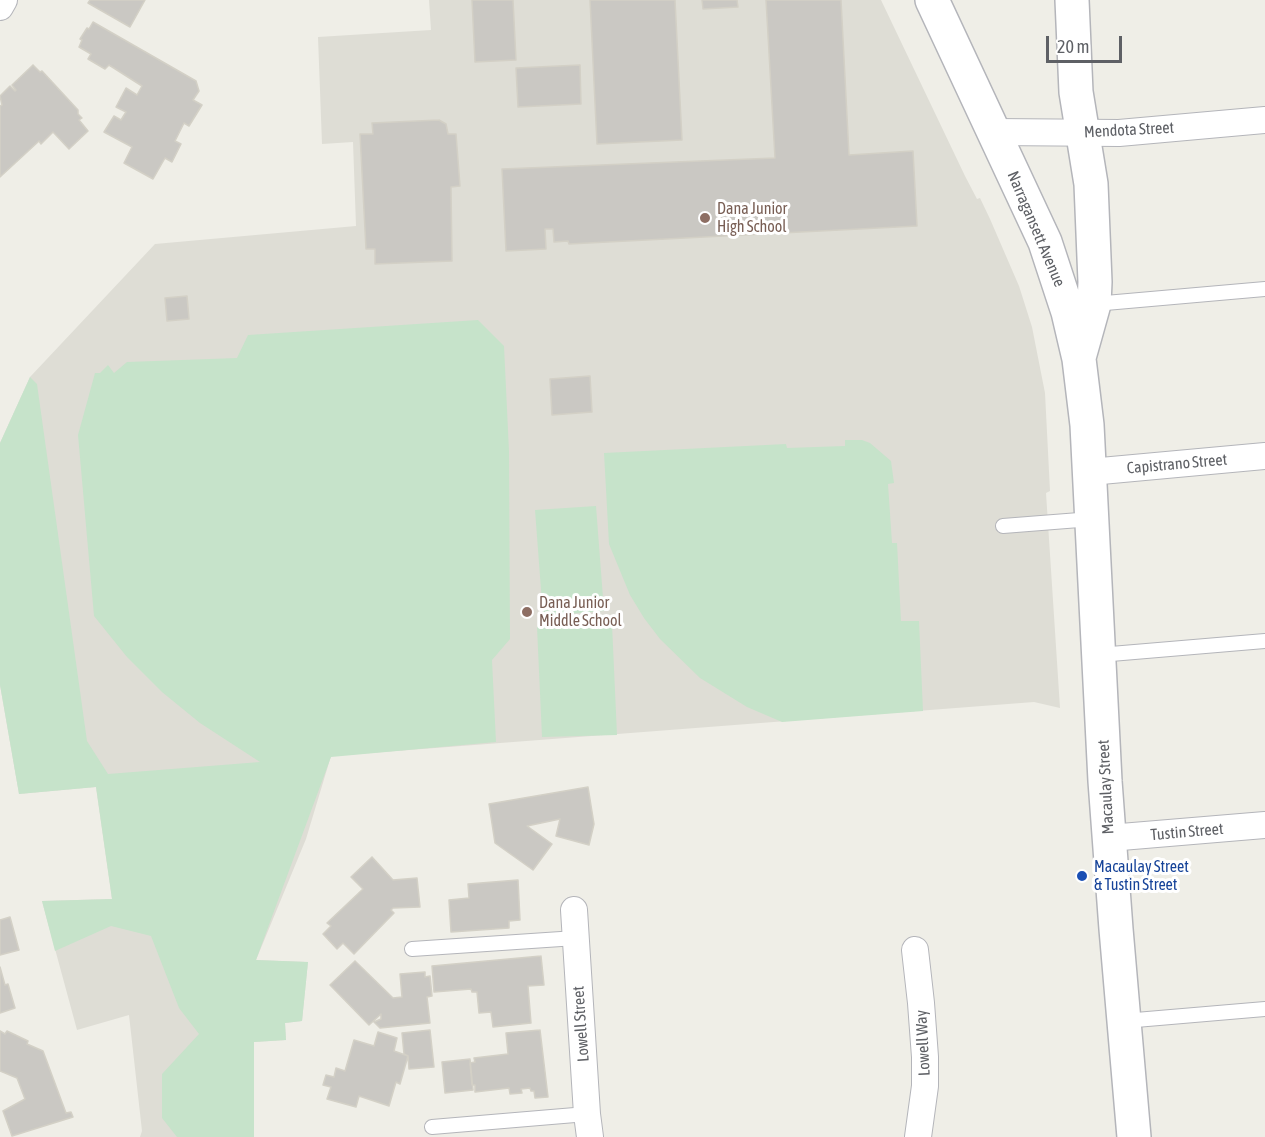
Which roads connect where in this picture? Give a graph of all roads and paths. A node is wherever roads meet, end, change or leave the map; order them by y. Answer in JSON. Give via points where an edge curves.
{"nodes":[{"id":1,"x":4,"y":0,"type":"edge"},
{"id":2,"x":932,"y":0,"type":"edge"},
{"id":3,"x":1072,"y":0,"type":"edge"},
{"id":4,"x":0,"y":7,"type":"edge"},
{"id":5,"x":1265,"y":120,"type":"edge"},
{"id":6,"x":993,"y":132,"type":"junction"},
{"id":7,"x":1083,"y":133,"type":"junction"},
{"id":8,"x":1265,"y":289,"type":"edge"},
{"id":9,"x":1094,"y":304,"type":"junction"},
{"id":10,"x":1079,"y":359,"type":"junction"},
{"id":11,"x":1265,"y":456,"type":"edge"},
{"id":12,"x":1090,"y":472,"type":"junction"},
{"id":13,"x":1092,"y":519,"type":"junction"},
{"id":14,"x":1003,"y":526,"type":"dead end"},
{"id":15,"x":1265,"y":640,"type":"edge"},
{"id":16,"x":1099,"y":655,"type":"junction"},
{"id":17,"x":1265,"y":825,"type":"edge"},
{"id":18,"x":1109,"y":838,"type":"junction"},
{"id":19,"x":574,"y":910,"type":"dead end"},
{"id":20,"x":576,"y":938,"type":"junction"},
{"id":21,"x":412,"y":949,"type":"dead end"},
{"id":22,"x":915,"y":950,"type":"dead end"},
{"id":23,"x":1265,"y":1009,"type":"edge"},
{"id":24,"x":1123,"y":1022,"type":"junction"},
{"id":25,"x":588,"y":1125,"type":"edge"},
{"id":26,"x":432,"y":1127,"type":"dead end"},
{"id":27,"x":918,"y":1137,"type":"edge"},
{"id":28,"x":1134,"y":1137,"type":"edge"}],
"edges":[{"from":1,"to":4,"type":"street"},
{"from":2,"to":6,"type":"street","name":"Narragansett Avenue"},
{"from":3,"to":7,"type":"street","via":[[1076,92]]},
{"from":5,"to":7,"type":"street","name":"Mendota Street"},
{"from":6,"to":7,"type":"street","name":"Mendota Street"},
{"from":6,"to":10,"type":"street","name":"Narragansett Avenue","via":[[1045,242]]},
{"from":7,"to":9,"type":"street","via":[[1091,184]]},
{"from":8,"to":9,"type":"lane"},
{"from":9,"to":10,"type":"street"},
{"from":10,"to":12,"type":"street","name":"Narragansett Avenue"},
{"from":11,"to":12,"type":"street","name":"Capistrano Street"},
{"from":12,"to":13,"type":"street","name":"Macaulay Street"},
{"from":13,"to":14,"type":"lane"},
{"from":13,"to":16,"type":"street","name":"Macaulay Street"},
{"from":15,"to":16,"type":"lane"},
{"from":16,"to":18,"type":"street","name":"Macaulay Street"},
{"from":17,"to":18,"type":"street","name":"Tustin Street"},
{"from":18,"to":24,"type":"street","name":"Macaulay Street"},
{"from":19,"to":20,"type":"street","name":"Lowell Street"},
{"from":20,"to":21,"type":"lane"},
{"from":20,"to":25,"type":"street","name":"Lowell Street"},
{"from":22,"to":27,"type":"street","name":"Lowell Way","via":[[925,1057]]},
{"from":23,"to":24,"type":"lane"},
{"from":24,"to":28,"type":"street","name":"Macaulay Street"},
{"from":25,"to":26,"type":"lane"}]}
